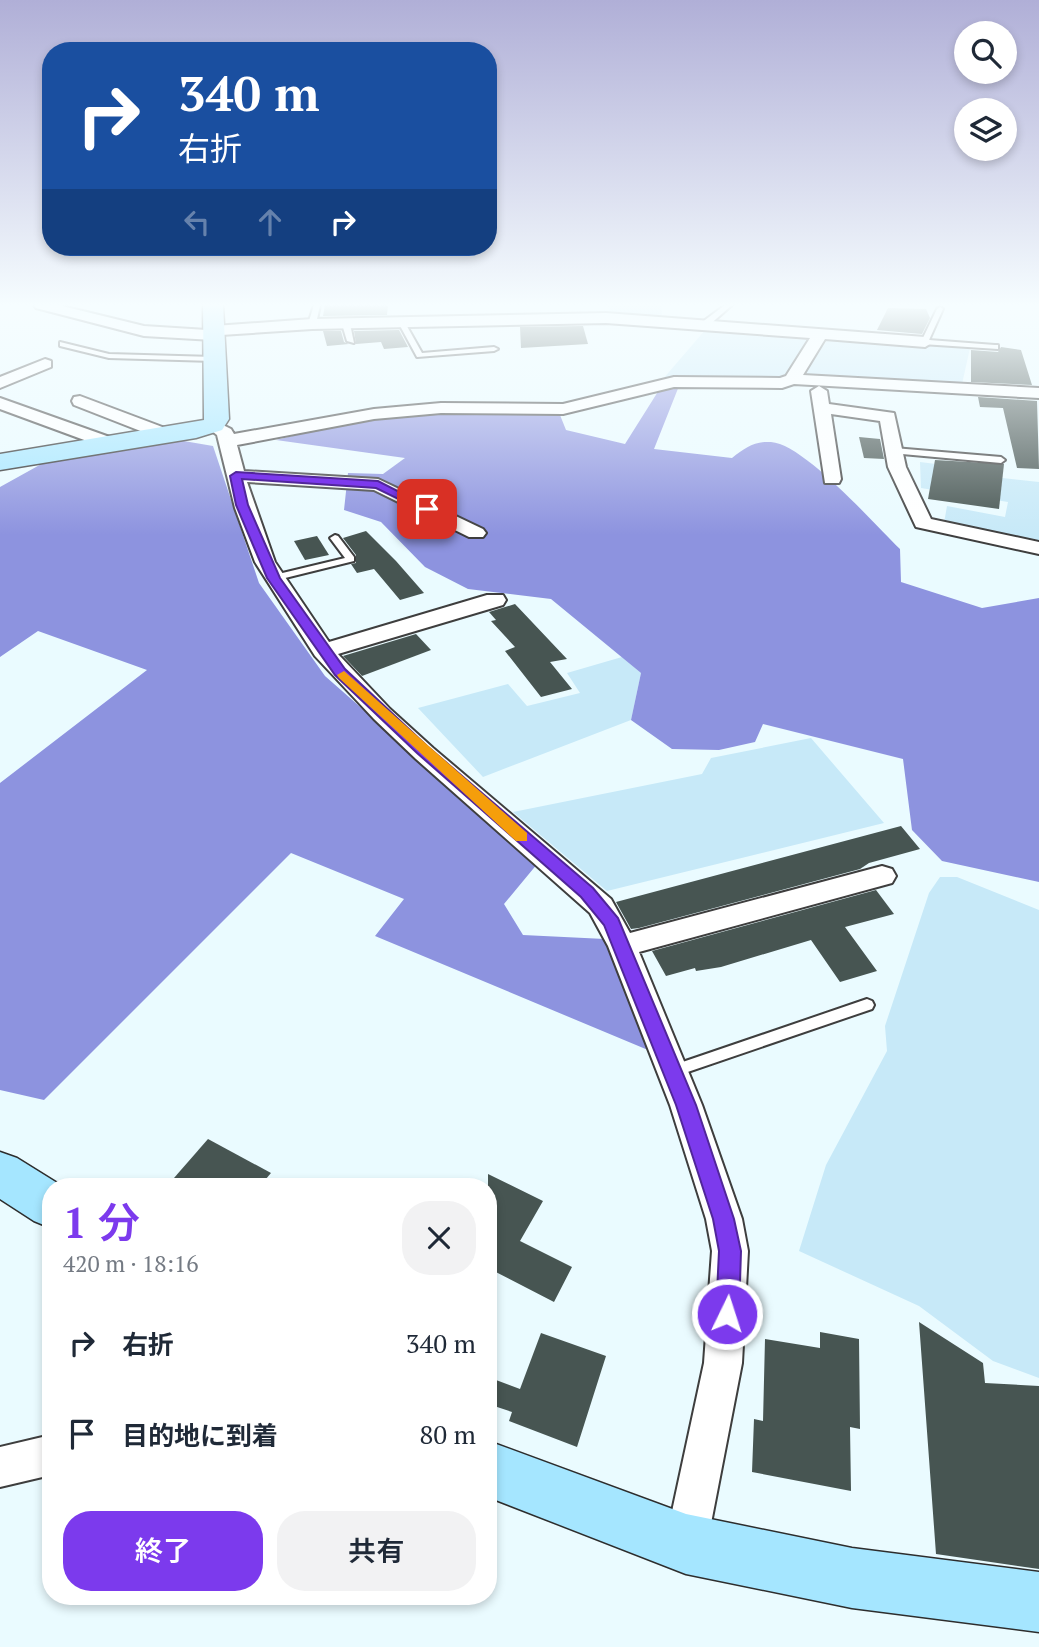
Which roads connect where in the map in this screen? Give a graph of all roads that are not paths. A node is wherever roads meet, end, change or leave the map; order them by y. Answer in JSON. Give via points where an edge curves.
{"nodes":[{"id":1,"x":216,"y":382,"type":"edge"},
{"id":2,"x":779,"y":382,"type":"edge"},
{"id":3,"x":818,"y":382,"type":"edge"},
{"id":4,"x":863,"y":382,"type":"edge"},
{"id":5,"x":1039,"y":393,"type":"edge"},
{"id":6,"x":80,"y":401,"type":"dead end"},
{"id":7,"x":0,"y":403,"type":"edge"},
{"id":8,"x":822,"y":408,"type":"junction"},
{"id":9,"x":220,"y":433,"type":"junction"},
{"id":10,"x":167,"y":435,"type":"junction"},
{"id":11,"x":112,"y":443,"type":"junction"},
{"id":12,"x":894,"y":451,"type":"junction"},
{"id":13,"x":1001,"y":460,"type":"dead end"},
{"id":14,"x":0,"y":462,"type":"edge"},
{"id":15,"x":236,"y":476,"type":"junction"},
{"id":16,"x":832,"y":479,"type":"dead end"},
{"id":17,"x":476,"y":533,"type":"dead end"},
{"id":18,"x":335,"y":538,"type":"dead end"},
{"id":19,"x":1039,"y":548,"type":"edge"},
{"id":20,"x":273,"y":578,"type":"junction"},
{"id":21,"x":495,"y":600,"type":"dead end"},
{"id":22,"x":323,"y":651,"type":"junction"},
{"id":23,"x":882,"y":876,"type":"dead end"},
{"id":24,"x":622,"y":946,"type":"junction"},
{"id":25,"x":867,"y":1005,"type":"dead end"},
{"id":26,"x":673,"y":1071,"type":"junction"},
{"id":27,"x":0,"y":1173,"type":"edge"},
{"id":28,"x":42,"y":1200,"type":"edge"},
{"id":29,"x":42,"y":1457,"type":"edge"},
{"id":30,"x":0,"y":1467,"type":"edge"},
{"id":31,"x":497,"y":1472,"type":"edge"},
{"id":32,"x":685,"y":1544,"type":"junction"},
{"id":33,"x":1039,"y":1602,"type":"edge"}],
"edges":[{"from":1,"to":9,"type":"street"},
{"from":2,"to":9,"type":"street","via":[[674,382],[563,410],[441,408]]},
{"from":3,"to":8,"type":"street"},
{"from":4,"to":5,"type":"street"},
{"from":6,"to":10,"type":"street"},
{"from":7,"to":11,"type":"street"},
{"from":8,"to":12,"type":"street","via":[[888,417]]},
{"from":8,"to":16,"type":"street"},
{"from":9,"to":10,"type":"street"},
{"from":9,"to":15,"type":"street"},
{"from":10,"to":11,"type":"street"},
{"from":11,"to":14,"type":"street"},
{"from":12,"to":13,"type":"lane"},
{"from":12,"to":19,"type":"street","via":[[923,523]]},
{"from":15,"to":17,"type":"street","via":[[378,485]]},
{"from":15,"to":20,"type":"street","via":[[242,505]]},
{"from":18,"to":20,"type":"lane","via":[[351,559]]},
{"from":20,"to":22,"type":"street"},
{"from":21,"to":22,"type":"street"},
{"from":22,"to":24,"type":"street","via":[[422,750],[601,906]]},
{"from":23,"to":24,"type":"street"},
{"from":24,"to":26,"type":"street"},
{"from":25,"to":26,"type":"lane"},
{"from":26,"to":32,"type":"street","via":[[710,1175],[730,1251],[723,1363]]},
{"from":27,"to":28,"type":"street"},
{"from":29,"to":30,"type":"street"},
{"from":31,"to":32,"type":"street"},
{"from":32,"to":33,"type":"street","via":[[852,1578]]}]}
